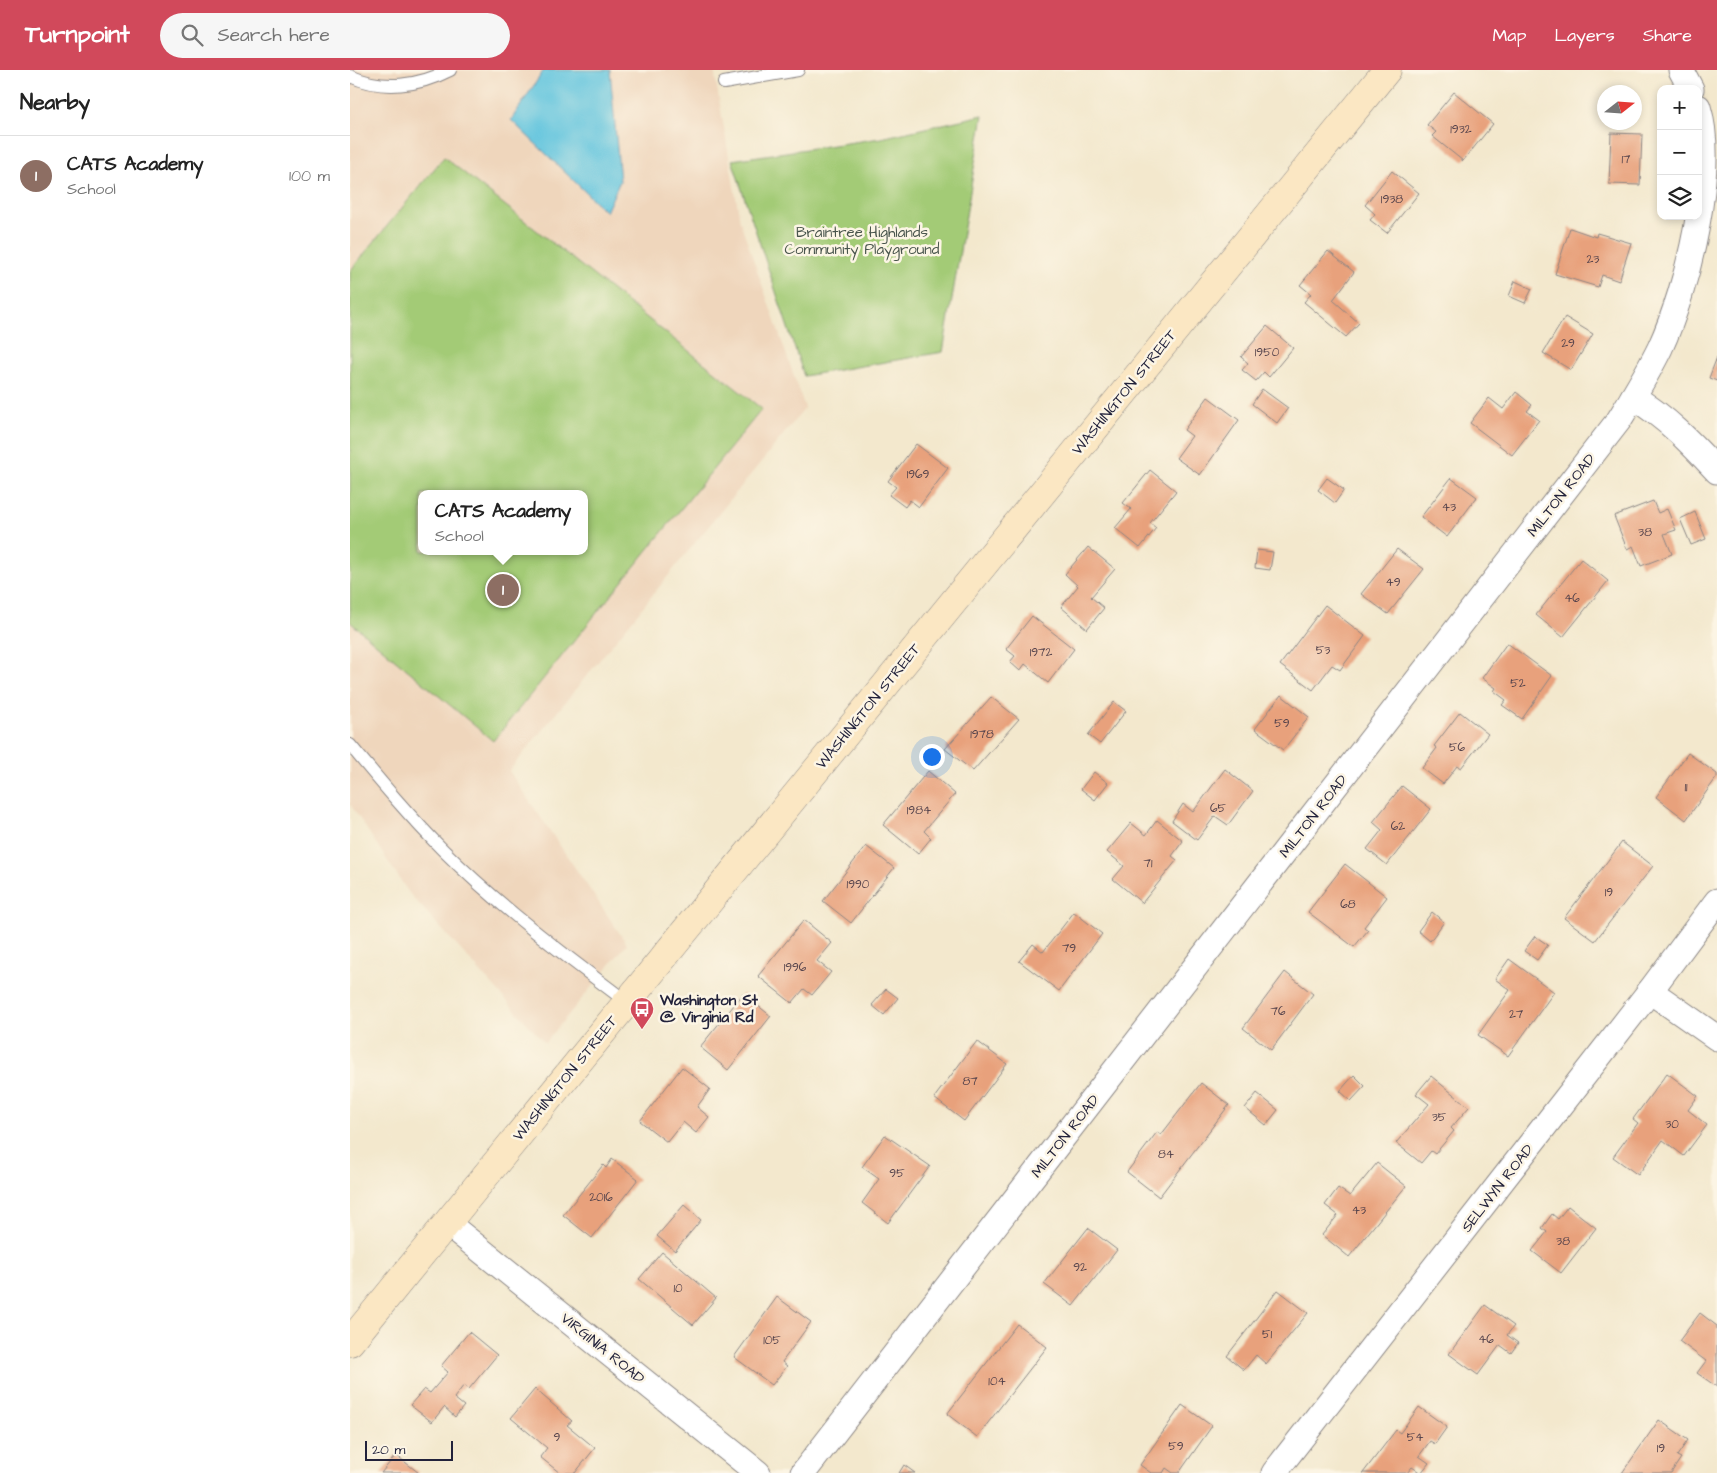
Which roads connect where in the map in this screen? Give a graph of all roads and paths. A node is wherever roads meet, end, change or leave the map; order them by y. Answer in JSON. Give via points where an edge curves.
{"nodes":[{"id":1,"x":450,"y":70,"type":"edge"},
{"id":2,"x":798,"y":70,"type":"edge"},
{"id":3,"x":1387,"y":70,"type":"edge"},
{"id":4,"x":1681,"y":70,"type":"edge"},
{"id":5,"x":350,"y":76,"type":"edge"},
{"id":6,"x":724,"y":83,"type":"dead end"},
{"id":7,"x":1689,"y":85,"type":"edge"},
{"id":8,"x":1702,"y":126,"type":"edge"},
{"id":9,"x":1711,"y":160,"type":"edge"},
{"id":10,"x":1633,"y":397,"type":"junction"},
{"id":11,"x":1717,"y":471,"type":"edge"},
{"id":12,"x":350,"y":745,"type":"edge"},
{"id":13,"x":1717,"y":901,"type":"edge"},
{"id":14,"x":1650,"y":991,"type":"junction"},
{"id":15,"x":627,"y":1002,"type":"junction"},
{"id":16,"x":1717,"y":1038,"type":"edge"},
{"id":17,"x":447,"y":1223,"type":"junction"},
{"id":18,"x":350,"y":1342,"type":"edge"},
{"id":19,"x":758,"y":1473,"type":"edge"},
{"id":20,"x":804,"y":1473,"type":"edge"},
{"id":21,"x":1274,"y":1473,"type":"edge"}],
"edges":[{"from":1,"to":5,"type":"lane","via":[[421,82],[404,84],[370,83]]},
{"from":2,"to":6,"type":"lane"},
{"from":3,"to":15,"type":"main road","name":"WASHINGTON STREET"},
{"from":4,"to":7,"type":"street"},
{"from":8,"to":9,"type":"street","name":"MILTON ROAD"},
{"from":9,"to":10,"type":"street","name":"MILTON ROAD","via":[[1682,291],[1661,346]]},
{"from":10,"to":11,"type":"street","via":[[1679,431]]},
{"from":10,"to":20,"type":"street","name":"MILTON ROAD","via":[[1619,420]]},
{"from":12,"to":15,"type":"lane","via":[[412,818],[475,880],[548,942]]},
{"from":13,"to":14,"type":"street","name":"SELWYN ROAD"},
{"from":14,"to":16,"type":"street"},
{"from":14,"to":21,"type":"street","name":"SELWYN ROAD"},
{"from":15,"to":17,"type":"main road","name":"WASHINGTON STREET"},
{"from":17,"to":18,"type":"main road","name":"WASHINGTON STREET"},
{"from":17,"to":19,"type":"street","name":"VIRGINIA ROAD"}]}
